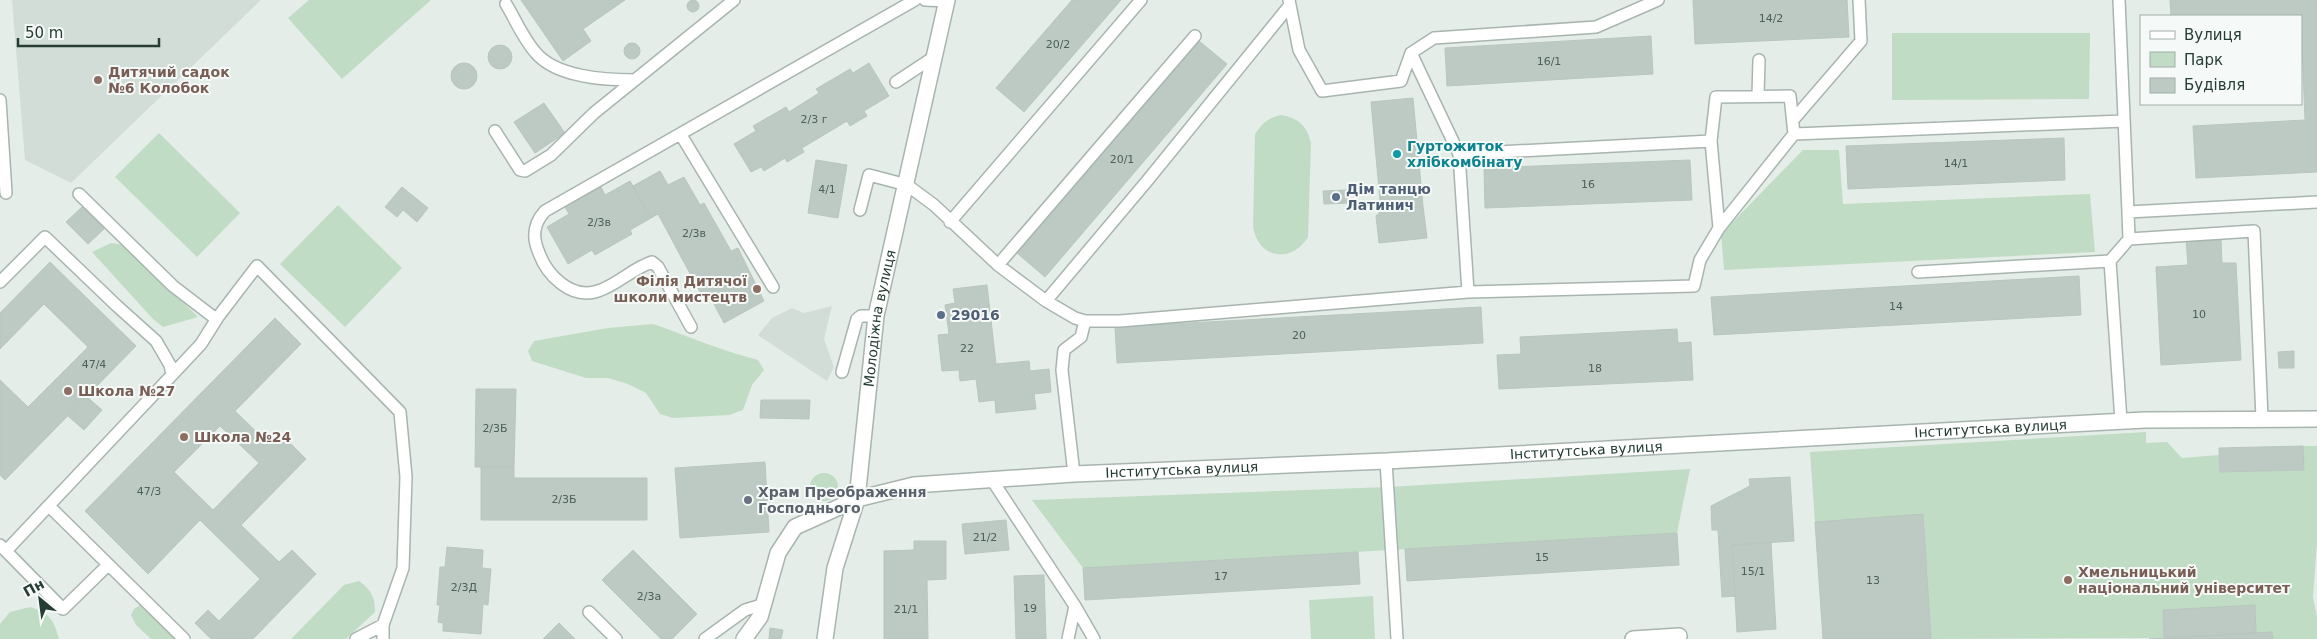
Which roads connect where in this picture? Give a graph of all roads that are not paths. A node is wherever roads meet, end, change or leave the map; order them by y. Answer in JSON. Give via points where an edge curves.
{"nodes":[{"id":1,"x":734,"y":0,"type":"edge"},
{"id":2,"x":915,"y":0,"type":"edge"},
{"id":3,"x":925,"y":0,"type":"edge"},
{"id":4,"x":947,"y":0,"type":"edge"},
{"id":5,"x":1141,"y":0,"type":"edge"},
{"id":6,"x":1658,"y":0,"type":"edge"},
{"id":7,"x":1859,"y":0,"type":"edge"},
{"id":8,"x":2119,"y":0,"type":"edge"},
{"id":9,"x":1289,"y":3,"type":"edge"},
{"id":10,"x":506,"y":4,"type":"dead end"},
{"id":11,"x":1195,"y":36,"type":"dead end"},
{"id":12,"x":1411,"y":53,"type":"junction"},
{"id":13,"x":934,"y":57,"type":"junction"},
{"id":14,"x":1759,"y":60,"type":"dead end"},
{"id":15,"x":634,"y":80,"type":"junction"},
{"id":16,"x":896,"y":82,"type":"dead end"},
{"id":17,"x":1758,"y":96,"type":"junction"},
{"id":18,"x":0,"y":100,"type":"edge"},
{"id":19,"x":1793,"y":120,"type":"junction"},
{"id":20,"x":2124,"y":121,"type":"junction"},
{"id":21,"x":495,"y":131,"type":"dead end"},
{"id":22,"x":1794,"y":134,"type":"junction"},
{"id":23,"x":681,"y":135,"type":"junction"},
{"id":24,"x":1711,"y":141,"type":"junction"},
{"id":25,"x":1459,"y":154,"type":"junction"},
{"id":26,"x":907,"y":185,"type":"junction"},
{"id":27,"x":6,"y":193,"type":"dead end"},
{"id":28,"x":79,"y":194,"type":"dead end"},
{"id":29,"x":2317,"y":202,"type":"edge"},
{"id":30,"x":860,"y":210,"type":"dead end"},
{"id":31,"x":2128,"y":212,"type":"junction"},
{"id":32,"x":950,"y":222,"type":"junction"},
{"id":33,"x":1719,"y":228,"type":"junction"},
{"id":34,"x":2129,"y":238,"type":"junction"},
{"id":35,"x":2110,"y":261,"type":"junction"},
{"id":36,"x":998,"y":265,"type":"junction"},
{"id":37,"x":1918,"y":272,"type":"dead end"},
{"id":38,"x":0,"y":282,"type":"edge"},
{"id":39,"x":773,"y":287,"type":"dead end"},
{"id":40,"x":1468,"y":292,"type":"junction"},
{"id":41,"x":1046,"y":301,"type":"junction"},
{"id":42,"x":876,"y":316,"type":"junction"},
{"id":43,"x":216,"y":319,"type":"junction"},
{"id":44,"x":1085,"y":321,"type":"junction"},
{"id":45,"x":691,"y":327,"type":"dead end"},
{"id":46,"x":842,"y":372,"type":"dead end"},
{"id":47,"x":172,"y":375,"type":"junction"},
{"id":48,"x":2262,"y":418,"type":"junction"},
{"id":49,"x":2317,"y":419,"type":"edge"},
{"id":50,"x":2121,"y":421,"type":"junction"},
{"id":51,"x":1386,"y":461,"type":"junction"},
{"id":52,"x":1074,"y":474,"type":"junction"},
{"id":53,"x":992,"y":480,"type":"junction"},
{"id":54,"x":857,"y":499,"type":"junction"},
{"id":55,"x":50,"y":507,"type":"junction"},
{"id":56,"x":3,"y":548,"type":"edge"},
{"id":57,"x":108,"y":565,"type":"junction"},
{"id":58,"x":765,"y":604,"type":"junction"},
{"id":59,"x":1075,"y":606,"type":"junction"},
{"id":60,"x":589,"y":612,"type":"dead end"},
{"id":61,"x":383,"y":625,"type":"junction"},
{"id":62,"x":1679,"y":636,"type":"dead end"},
{"id":63,"x":184,"y":639,"type":"edge"},
{"id":64,"x":356,"y":639,"type":"edge"},
{"id":65,"x":383,"y":639,"type":"edge"},
{"id":66,"x":616,"y":639,"type":"edge"},
{"id":67,"x":705,"y":639,"type":"edge"},
{"id":68,"x":744,"y":639,"type":"edge"},
{"id":69,"x":826,"y":639,"type":"edge"},
{"id":70,"x":1068,"y":639,"type":"edge"},
{"id":71,"x":1094,"y":639,"type":"edge"},
{"id":72,"x":1398,"y":639,"type":"edge"},
{"id":73,"x":1633,"y":639,"type":"edge"}],
"edges":[{"from":1,"to":15,"type":"lane"},
{"from":2,"to":23,"type":"lane"},
{"from":3,"to":4,"type":"lane"},
{"from":4,"to":13,"type":"street","name":"Молодіжна вулиця"},
{"from":5,"to":32,"type":"lane"},
{"from":6,"to":12,"type":"lane","via":[[1596,27],[1434,38]]},
{"from":7,"to":19,"type":"lane","via":[[1861,41]]},
{"from":8,"to":20,"type":"lane"},
{"from":9,"to":12,"type":"lane","via":[[1299,50],[1322,91],[1401,81]]},
{"from":9,"to":41,"type":"lane"},
{"from":10,"to":15,"type":"lane","via":[[536,54],[553,66],[607,80]]},
{"from":11,"to":36,"type":"lane"},
{"from":12,"to":25,"type":"lane"},
{"from":13,"to":16,"type":"lane"},
{"from":13,"to":26,"type":"street","name":"Молодіжна вулиця"},
{"from":14,"to":17,"type":"lane"},
{"from":15,"to":21,"type":"lane","via":[[551,155],[525,171],[520,170]]},
{"from":17,"to":19,"type":"lane","via":[[1790,96]]},
{"from":17,"to":24,"type":"lane","via":[[1716,97]]},
{"from":18,"to":27,"type":"lane"},
{"from":19,"to":22,"type":"lane"},
{"from":20,"to":22,"type":"lane"},
{"from":20,"to":31,"type":"lane"},
{"from":22,"to":33,"type":"lane"},
{"from":23,"to":39,"type":"lane"},
{"from":23,"to":45,"type":"lane","via":[[545,211],[536,222],[534,241],[544,267],[558,281],[577,292],[597,292],[652,262],[658,267]]},
{"from":24,"to":25,"type":"lane"},
{"from":24,"to":33,"type":"lane"},
{"from":25,"to":40,"type":"lane"},
{"from":26,"to":30,"type":"lane","via":[[870,175]]},
{"from":26,"to":32,"type":"lane"},
{"from":26,"to":42,"type":"street","name":"Молодіжна вулиця"},
{"from":28,"to":43,"type":"lane","via":[[174,286]]},
{"from":29,"to":31,"type":"lane"},
{"from":31,"to":34,"type":"lane"},
{"from":32,"to":36,"type":"lane"},
{"from":33,"to":40,"type":"lane","via":[[1700,260],[1694,286]]},
{"from":34,"to":35,"type":"lane"},
{"from":34,"to":48,"type":"lane","via":[[2254,230]]},
{"from":35,"to":37,"type":"lane"},
{"from":35,"to":50,"type":"lane"},
{"from":36,"to":41,"type":"lane"},
{"from":38,"to":47,"type":"lane","via":[[45,236],[156,342],[170,365]]},
{"from":40,"to":44,"type":"lane","via":[[1120,321]]},
{"from":41,"to":44,"type":"lane"},
{"from":42,"to":46,"type":"lane","via":[[857,319]]},
{"from":42,"to":54,"type":"street","name":"Молодіжна вулиця"},
{"from":43,"to":47,"type":"lane","via":[[201,344]]},
{"from":43,"to":61,"type":"lane","via":[[257,266],[400,412],[406,477],[403,568]]},
{"from":44,"to":52,"type":"lane","via":[[1081,337],[1064,350],[1062,370]]},
{"from":47,"to":55,"type":"lane"},
{"from":48,"to":49,"type":"street","name":"Інститутська вулиця"},
{"from":48,"to":50,"type":"street","name":"Інститутська вулиця"},
{"from":50,"to":51,"type":"street","name":"Інститутська вулиця"},
{"from":51,"to":52,"type":"street","name":"Інститутська вулиця"},
{"from":51,"to":72,"type":"lane"},
{"from":52,"to":53,"type":"street","name":"Інститутська вулиця"},
{"from":53,"to":54,"type":"street","name":"Інститутська вулиця","via":[[914,485]]},
{"from":53,"to":59,"type":"lane"},
{"from":54,"to":58,"type":"street","name":"Інститутська вулиця","via":[[795,527],[778,553]]},
{"from":54,"to":69,"type":"street","name":"Молодіжна вулиця","via":[[835,568]]},
{"from":55,"to":56,"type":"lane"},
{"from":55,"to":57,"type":"lane"},
{"from":56,"to":57,"type":"lane","via":[[63,609]]},
{"from":57,"to":63,"type":"lane"},
{"from":58,"to":67,"type":"lane","via":[[746,610]]},
{"from":58,"to":68,"type":"street","name":"Інститутська вулиця"},
{"from":59,"to":70,"type":"lane"},
{"from":59,"to":71,"type":"lane"},
{"from":60,"to":66,"type":"lane"},
{"from":61,"to":64,"type":"lane"},
{"from":61,"to":65,"type":"lane"},
{"from":62,"to":73,"type":"street"}]}
